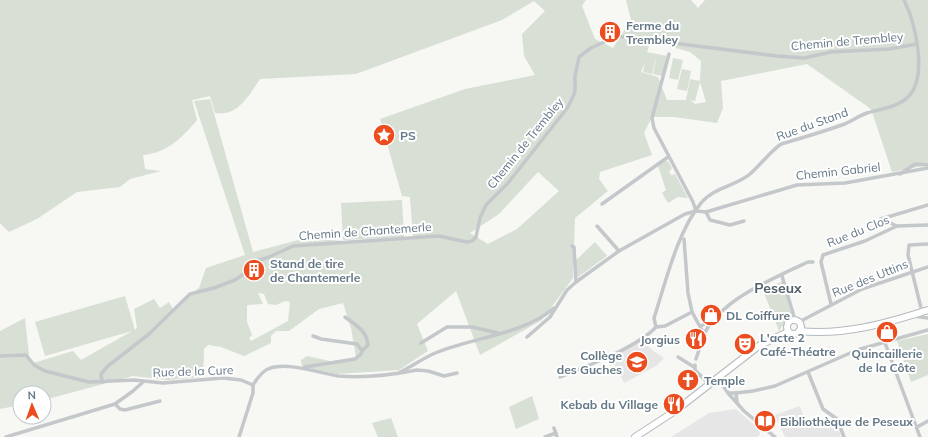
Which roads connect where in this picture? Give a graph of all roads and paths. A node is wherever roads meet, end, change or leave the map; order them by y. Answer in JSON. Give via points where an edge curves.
{"nodes":[{"id":1,"x":904,"y":0,"type":"edge"},
{"id":2,"x":917,"y":44,"type":"junction"},
{"id":3,"x":669,"y":54,"type":"dead end"},
{"id":4,"x":668,"y":157,"type":"junction"},
{"id":5,"x":928,"y":165,"type":"edge"},
{"id":6,"x":928,"y":168,"type":"edge"},
{"id":7,"x":899,"y":174,"type":"junction"},
{"id":8,"x":602,"y":204,"type":"dead end"},
{"id":9,"x":928,"y":205,"type":"edge"},
{"id":10,"x":696,"y":211,"type":"junction"},
{"id":11,"x":706,"y":212,"type":"junction"},
{"id":12,"x":744,"y":221,"type":"dead end"},
{"id":13,"x":597,"y":226,"type":"dead end"},
{"id":14,"x":897,"y":226,"type":"junction"},
{"id":15,"x":928,"y":226,"type":"edge"},
{"id":16,"x":684,"y":239,"type":"dead end"},
{"id":17,"x":467,"y":242,"type":"joint"},
{"id":18,"x":928,"y":244,"type":"edge"},
{"id":19,"x":572,"y":246,"type":"dead end"},
{"id":20,"x":619,"y":251,"type":"junction"},
{"id":21,"x":813,"y":262,"type":"dead end"},
{"id":22,"x":928,"y":267,"type":"edge"},
{"id":23,"x":912,"y":272,"type":"junction"},
{"id":24,"x":782,"y":276,"type":"junction"},
{"id":25,"x":576,"y":282,"type":"junction"},
{"id":26,"x":831,"y":304,"type":"junction"},
{"id":27,"x":557,"y":306,"type":"junction"},
{"id":28,"x":925,"y":311,"type":"edge"},
{"id":29,"x":692,"y":312,"type":"junction"},
{"id":30,"x":910,"y":316,"type":"junction"},
{"id":31,"x":345,"y":317,"type":"dead end"},
{"id":32,"x":928,"y":318,"type":"edge"},
{"id":33,"x":711,"y":321,"type":"junction"},
{"id":34,"x":797,"y":321,"type":"junction"},
{"id":35,"x":700,"y":326,"type":"junction"},
{"id":36,"x":656,"y":327,"type":"junction"},
{"id":37,"x":928,"y":330,"type":"edge"},
{"id":38,"x":800,"y":331,"type":"junction"},
{"id":39,"x":788,"y":332,"type":"junction"},
{"id":40,"x":499,"y":333,"type":"junction"},
{"id":41,"x":704,"y":334,"type":"junction"},
{"id":42,"x":313,"y":336,"type":"dead end"},
{"id":43,"x":527,"y":337,"type":"dead end"},
{"id":44,"x":421,"y":343,"type":"dead end"},
{"id":45,"x":885,"y":343,"type":"junction"},
{"id":46,"x":362,"y":351,"type":"junction"},
{"id":47,"x":0,"y":356,"type":"edge"},
{"id":48,"x":678,"y":357,"type":"dead end"},
{"id":49,"x":696,"y":359,"type":"dead end"},
{"id":50,"x":298,"y":368,"type":"junction"},
{"id":51,"x":808,"y":372,"type":"junction"},
{"id":52,"x":400,"y":373,"type":"junction"},
{"id":53,"x":457,"y":373,"type":"dead end"},
{"id":54,"x":560,"y":377,"type":"dead end"},
{"id":55,"x":717,"y":378,"type":"junction"},
{"id":56,"x":102,"y":382,"type":"junction"},
{"id":57,"x":142,"y":382,"type":"junction"},
{"id":58,"x":709,"y":384,"type":"junction"},
{"id":59,"x":254,"y":385,"type":"junction"},
{"id":60,"x":736,"y":392,"type":"junction"},
{"id":61,"x":728,"y":393,"type":"junction"},
{"id":62,"x":160,"y":401,"type":"dead end"},
{"id":63,"x":737,"y":402,"type":"junction"},
{"id":64,"x":115,"y":404,"type":"junction"},
{"id":65,"x":928,"y":421,"type":"edge"},
{"id":66,"x":917,"y":427,"type":"junction"},
{"id":67,"x":554,"y":428,"type":"dead end"},
{"id":68,"x":769,"y":432,"type":"junction"},
{"id":69,"x":557,"y":435,"type":"edge"},
{"id":70,"x":6,"y":437,"type":"edge"},
{"id":71,"x":239,"y":437,"type":"edge"},
{"id":72,"x":545,"y":437,"type":"edge"},
{"id":73,"x":635,"y":437,"type":"edge"},
{"id":74,"x":766,"y":437,"type":"edge"},
{"id":75,"x":775,"y":437,"type":"edge"},
{"id":76,"x":844,"y":437,"type":"edge"},
{"id":77,"x":920,"y":437,"type":"edge"}],
"edges":[{"from":1,"to":2,"type":"street","name":"Rue du Stand"},
{"from":2,"to":10,"type":"street","name":"Rue du Stand","via":[[917,77],[909,97],[891,107],[867,113],[843,125],[781,144],[750,174],[711,194]]},
{"from":2,"to":17,"type":"street","name":"Chemin de Trembley","via":[[889,49],[831,52],[804,58],[617,36],[606,40],[579,57],[575,92],[568,108],[486,205],[476,237]]},
{"from":3,"to":4,"type":"street","via":[[652,118]]},
{"from":4,"to":8,"type":"street"},
{"from":4,"to":10,"type":"street"},
{"from":5,"to":7,"type":"street","via":[[915,164]]},
{"from":6,"to":7,"type":"street","name":"Chemin Gabriel"},
{"from":7,"to":11,"type":"street","name":"Chemin Gabriel","via":[[845,183],[797,185]]},
{"from":9,"to":14,"type":"street","via":[[881,219]]},
{"from":10,"to":11,"type":"street","name":"Chemin Gabriel"},
{"from":10,"to":20,"type":"street","via":[[685,214]]},
{"from":10,"to":36,"type":"street","name":"Rue du Stand","via":[[682,234],[654,318]]},
{"from":11,"to":12,"type":"street","via":[[710,220],[730,225]]},
{"from":13,"to":20,"type":"street"},
{"from":14,"to":15,"type":"street","name":"Rue du Clos"},
{"from":14,"to":26,"type":"street","name":"Rue du Clos","via":[[865,241],[823,255],[821,262]]},
{"from":16,"to":29,"type":"street"},
{"from":17,"to":56,"type":"street","name":"Chemin de Chantemerle","via":[[439,236],[293,246],[247,264],[245,273],[236,280],[190,294],[149,334],[108,366],[101,374]]},
{"from":18,"to":23,"type":"street","via":[[909,245],[908,255]]},
{"from":19,"to":25,"type":"street"},
{"from":20,"to":25,"type":"street"},
{"from":21,"to":24,"type":"street","via":[[808,262]]},
{"from":22,"to":23,"type":"street","name":"Rue des Uttins"},
{"from":23,"to":26,"type":"street","name":"Rue des Uttins","via":[[862,289]]},
{"from":23,"to":28,"type":"street"},
{"from":24,"to":33,"type":"street","via":[[737,299]]},
{"from":24,"to":34,"type":"street"},
{"from":25,"to":27,"type":"street","via":[[567,290]]},
{"from":26,"to":34,"type":"street","name":"Rue des Uttins"},
{"from":27,"to":40,"type":"street","via":[[542,318]]},
{"from":27,"to":43,"type":"street","via":[[550,317]]},
{"from":28,"to":30,"type":"main road"},
{"from":29,"to":35,"type":"street"},
{"from":29,"to":36,"type":"street","via":[[665,326]]},
{"from":30,"to":32,"type":"street"},
{"from":30,"to":38,"type":"main road","via":[[868,327]]},
{"from":31,"to":46,"type":"street","via":[[362,330],[367,338],[368,345]]},
{"from":33,"to":35,"type":"street"},
{"from":33,"to":41,"type":"street"},
{"from":34,"to":38,"type":"main road","via":[[801,327]]},
{"from":34,"to":39,"type":"main road","via":[[788,323]]},
{"from":35,"to":41,"type":"street"},
{"from":36,"to":54,"type":"street","via":[[623,349]]},
{"from":37,"to":45,"type":"street"},
{"from":38,"to":39,"type":"main road","via":[[794,334]]},
{"from":39,"to":55,"type":"main road","via":[[764,342]]},
{"from":40,"to":44,"type":"street","via":[[472,327],[447,327]]},
{"from":40,"to":52,"type":"street","via":[[433,354]]},
{"from":41,"to":49,"type":"street"},
{"from":42,"to":46,"type":"street","via":[[357,344]]},
{"from":45,"to":51,"type":"street","via":[[857,350]]},
{"from":45,"to":66,"type":"street"},
{"from":46,"to":50,"type":"street","via":[[356,359]]},
{"from":47,"to":56,"type":"street","name":"Rue de la Cure","via":[[26,354],[34,365],[45,371],[89,382]]},
{"from":48,"to":58,"type":"street","via":[[694,366]]},
{"from":50,"to":52,"type":"street","via":[[351,376]]},
{"from":50,"to":59,"type":"street","via":[[268,369]]},
{"from":51,"to":60,"type":"street","via":[[764,389]]},
{"from":51,"to":76,"type":"street","via":[[823,409],[836,419]]},
{"from":52,"to":53,"type":"street","via":[[428,371],[444,376]]},
{"from":55,"to":58,"type":"main road"},
{"from":55,"to":61,"type":"street"},
{"from":56,"to":57,"type":"street","name":"Rue de la Cure"},
{"from":57,"to":59,"type":"street","name":"Rue de la Cure","via":[[234,378]]},
{"from":57,"to":64,"type":"street"},
{"from":58,"to":73,"type":"main road","via":[[666,418]]},
{"from":59,"to":71,"type":"street"},
{"from":60,"to":61,"type":"street"},
{"from":60,"to":63,"type":"street"},
{"from":61,"to":63,"type":"street"},
{"from":62,"to":64,"type":"street","via":[[125,410]]},
{"from":63,"to":68,"type":"street"},
{"from":64,"to":70,"type":"street"},
{"from":65,"to":66,"type":"street"},
{"from":66,"to":77,"type":"street"},
{"from":67,"to":69,"type":"street"},
{"from":68,"to":74,"type":"street"},
{"from":68,"to":75,"type":"street"},
{"from":69,"to":72,"type":"street"}]}
